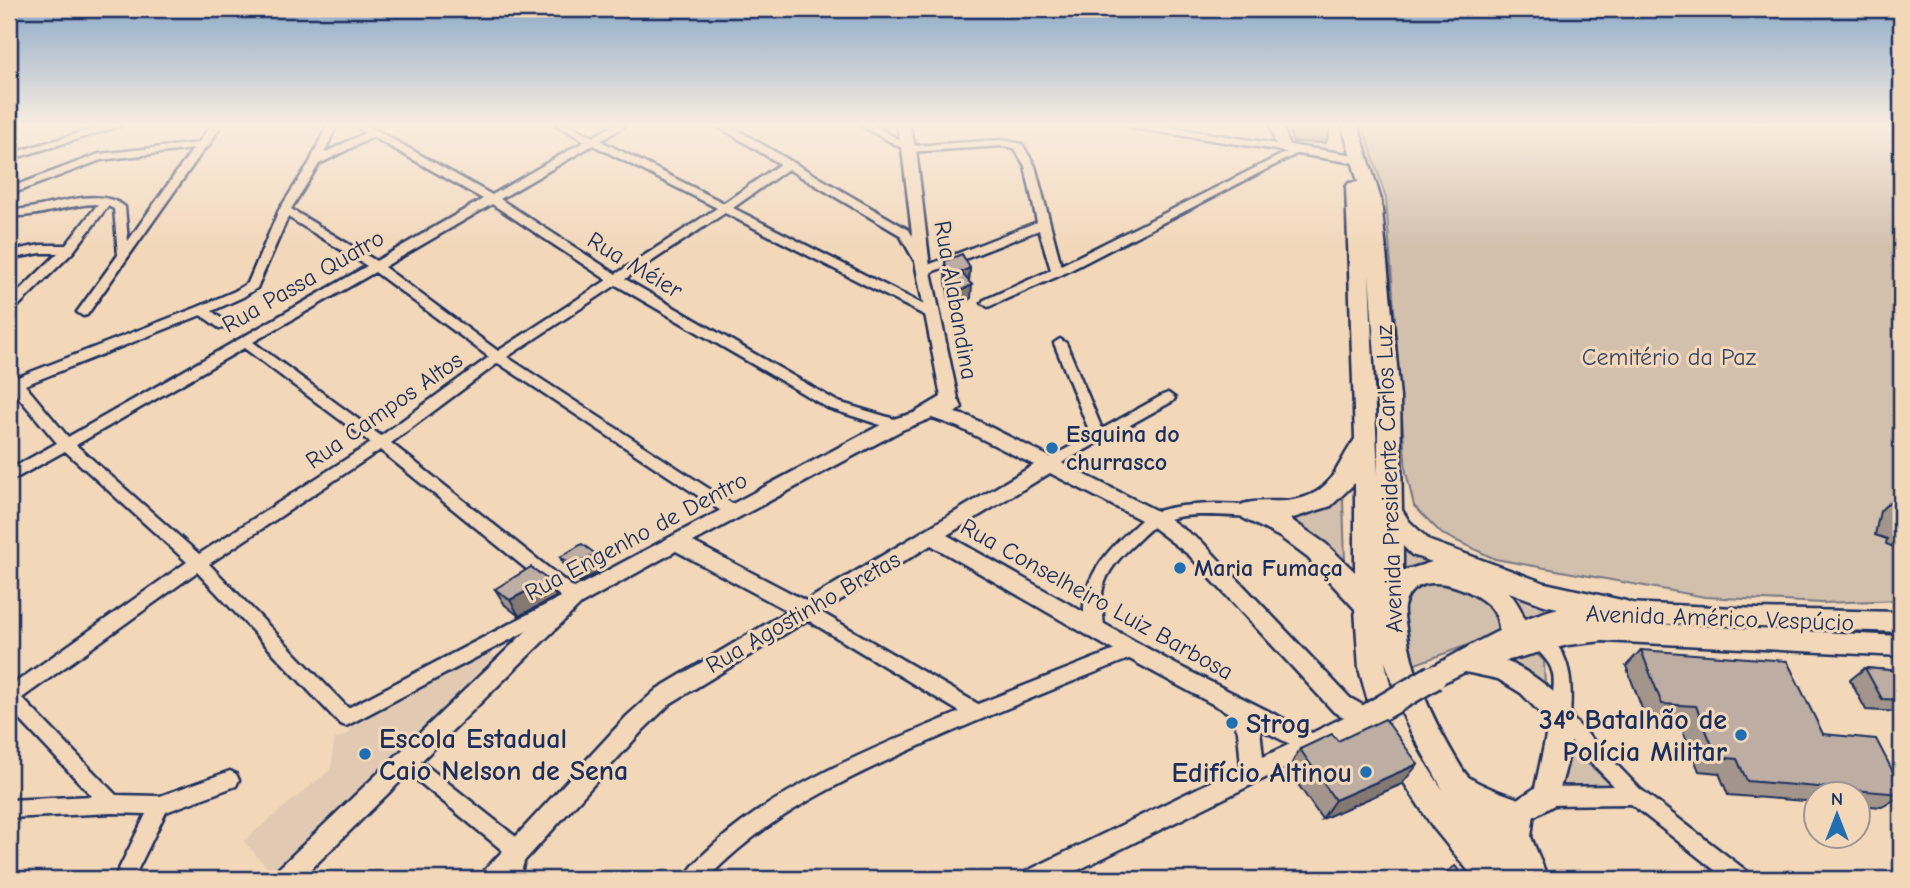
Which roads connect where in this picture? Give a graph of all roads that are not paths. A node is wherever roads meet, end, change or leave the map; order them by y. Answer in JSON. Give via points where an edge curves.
{"nodes":[{"id":1,"x":75,"y":166,"type":"edge"},
{"id":2,"x":188,"y":166,"type":"edge"},
{"id":3,"x":312,"y":166,"type":"edge"},
{"id":4,"x":433,"y":166,"type":"edge"},
{"id":5,"x":550,"y":166,"type":"edge"},
{"id":6,"x":643,"y":166,"type":"edge"},
{"id":7,"x":783,"y":166,"type":"edge"},
{"id":8,"x":794,"y":166,"type":"edge"},
{"id":9,"x":911,"y":166,"type":"edge"},
{"id":10,"x":1030,"y":166,"type":"edge"},
{"id":11,"x":1267,"y":166,"type":"edge"},
{"id":12,"x":1355,"y":166,"type":"edge"},
{"id":13,"x":1357,"y":166,"type":"edge"},
{"id":14,"x":9,"y":192,"type":"edge"},
{"id":15,"x":493,"y":200,"type":"junction"},
{"id":16,"x":107,"y":201,"type":"junction"},
{"id":17,"x":725,"y":208,"type":"junction"},
{"id":18,"x":285,"y":210,"type":"junction"},
{"id":19,"x":9,"y":213,"type":"edge"},
{"id":20,"x":1042,"y":225,"type":"junction"},
{"id":21,"x":69,"y":249,"type":"junction"},
{"id":22,"x":124,"y":254,"type":"junction"},
{"id":23,"x":9,"y":255,"type":"edge"},
{"id":24,"x":374,"y":265,"type":"junction"},
{"id":25,"x":924,"y":269,"type":"junction"},
{"id":26,"x":1057,"y":272,"type":"junction"},
{"id":27,"x":615,"y":279,"type":"junction"},
{"id":28,"x":989,"y":303,"type":"dead end"},
{"id":29,"x":9,"y":308,"type":"edge"},
{"id":30,"x":202,"y":310,"type":"junction"},
{"id":31,"x":83,"y":312,"type":"dead end"},
{"id":32,"x":932,"y":314,"type":"junction"},
{"id":33,"x":223,"y":325,"type":"dead end"},
{"id":34,"x":243,"y":341,"type":"junction"},
{"id":35,"x":1060,"y":343,"type":"dead end"},
{"id":36,"x":498,"y":357,"type":"junction"},
{"id":37,"x":12,"y":379,"type":"edge"},
{"id":38,"x":950,"y":399,"type":"junction"},
{"id":39,"x":1164,"y":400,"type":"dead end"},
{"id":40,"x":932,"y":412,"type":"junction"},
{"id":41,"x":964,"y":422,"type":"junction"},
{"id":42,"x":896,"y":425,"type":"junction"},
{"id":43,"x":1098,"y":436,"type":"junction"},
{"id":44,"x":1366,"y":436,"type":"junction"},
{"id":45,"x":381,"y":443,"type":"junction"},
{"id":46,"x":66,"y":444,"type":"junction"},
{"id":47,"x":1049,"y":465,"type":"junction"},
{"id":48,"x":9,"y":477,"type":"edge"},
{"id":49,"x":732,"y":511,"type":"junction"},
{"id":50,"x":1251,"y":511,"type":"junction"},
{"id":51,"x":1391,"y":512,"type":"junction"},
{"id":52,"x":1154,"y":518,"type":"junction"},
{"id":53,"x":932,"y":536,"type":"junction"},
{"id":54,"x":676,"y":542,"type":"junction"},
{"id":55,"x":198,"y":563,"type":"junction"},
{"id":56,"x":574,"y":598,"type":"junction"},
{"id":57,"x":1380,"y":610,"type":"junction"},
{"id":58,"x":807,"y":611,"type":"junction"},
{"id":59,"x":1626,"y":612,"type":"junction"},
{"id":60,"x":1898,"y":626,"type":"edge"},
{"id":61,"x":1096,"y":631,"type":"junction"},
{"id":62,"x":1512,"y":636,"type":"junction"},
{"id":63,"x":1540,"y":641,"type":"junction"},
{"id":64,"x":1901,"y":646,"type":"edge"},
{"id":65,"x":1130,"y":651,"type":"junction"},
{"id":66,"x":1466,"y":662,"type":"junction"},
{"id":67,"x":9,"y":696,"type":"edge"},
{"id":68,"x":1342,"y":705,"type":"junction"},
{"id":69,"x":1237,"y":708,"type":"junction"},
{"id":70,"x":977,"y":712,"type":"junction"},
{"id":71,"x":1368,"y":717,"type":"junction"},
{"id":72,"x":1561,"y":719,"type":"junction"},
{"id":73,"x":1342,"y":729,"type":"junction"},
{"id":74,"x":1313,"y":744,"type":"junction"},
{"id":75,"x":407,"y":761,"type":"junction"},
{"id":76,"x":1253,"y":772,"type":"junction"},
{"id":77,"x":230,"y":780,"type":"dead end"},
{"id":78,"x":1456,"y":785,"type":"junction"},
{"id":79,"x":1634,"y":795,"type":"junction"},
{"id":80,"x":1545,"y":796,"type":"junction"},
{"id":81,"x":112,"y":804,"type":"junction"},
{"id":82,"x":160,"y":805,"type":"junction"},
{"id":83,"x":9,"y":809,"type":"edge"},
{"id":84,"x":1519,"y":813,"type":"junction"},
{"id":85,"x":518,"y":850,"type":"junction"},
{"id":86,"x":123,"y":879,"type":"edge"},
{"id":87,"x":284,"y":879,"type":"edge"},
{"id":88,"x":492,"y":879,"type":"edge"},
{"id":89,"x":510,"y":879,"type":"edge"},
{"id":90,"x":694,"y":879,"type":"edge"},
{"id":91,"x":1035,"y":879,"type":"edge"},
{"id":92,"x":1494,"y":879,"type":"edge"},
{"id":93,"x":1533,"y":879,"type":"edge"},
{"id":94,"x":1741,"y":879,"type":"edge"}],
"edges":[{"from":1,"to":14,"type":"street"},
{"from":2,"to":22,"type":"street"},
{"from":3,"to":18,"type":"street"},
{"from":4,"to":15,"type":"street","name":"Rua Méier"},
{"from":5,"to":15,"type":"street","name":"Rua Passa Quatro"},
{"from":6,"to":17,"type":"street"},
{"from":7,"to":17,"type":"street","name":"Rua Campos Altos"},
{"from":8,"to":25,"type":"street","via":[[905,233]]},
{"from":9,"to":25,"type":"street","name":"Rua Alabandina"},
{"from":10,"to":20,"type":"street"},
{"from":11,"to":26,"type":"street"},
{"from":12,"to":44,"type":"main road","name":"Avenida Presidente Carlos Luz"},
{"from":13,"to":51,"type":"main road","name":"Avenida Presidente Carlos Luz","via":[[1372,200],[1386,358]]},
{"from":15,"to":24,"type":"street","name":"Rua Passa Quatro"},
{"from":15,"to":27,"type":"street","name":"Rua Méier"},
{"from":16,"to":19,"type":"street","via":[[32,214]]},
{"from":16,"to":21,"type":"street"},
{"from":16,"to":22,"type":"street","via":[[119,208]]},
{"from":17,"to":27,"type":"street","name":"Rua Campos Altos"},
{"from":17,"to":32,"type":"street"},
{"from":18,"to":24,"type":"street"},
{"from":18,"to":30,"type":"street","via":[[253,285]]},
{"from":20,"to":25,"type":"street"},
{"from":20,"to":26,"type":"street"},
{"from":21,"to":23,"type":"street"},
{"from":21,"to":29,"type":"street"},
{"from":22,"to":31,"type":"street"},
{"from":24,"to":34,"type":"street","name":"Rua Passa Quatro"},
{"from":24,"to":36,"type":"street"},
{"from":25,"to":32,"type":"street","name":"Rua Alabandina"},
{"from":26,"to":28,"type":"street"},
{"from":27,"to":36,"type":"street","name":"Rua Campos Altos"},
{"from":27,"to":42,"type":"street","name":"Rua Méier","via":[[833,405]]},
{"from":30,"to":33,"type":"street"},
{"from":30,"to":37,"type":"street"},
{"from":32,"to":38,"type":"street","name":"Rua Alabandina"},
{"from":34,"to":45,"type":"street"},
{"from":34,"to":46,"type":"street","name":"Rua Passa Quatro"},
{"from":35,"to":43,"type":"street"},
{"from":36,"to":45,"type":"street","name":"Rua Campos Altos"},
{"from":36,"to":49,"type":"street"},
{"from":37,"to":46,"type":"street"},
{"from":38,"to":40,"type":"street","name":"Rua Engenho de Dentro"},
{"from":38,"to":41,"type":"street","name":"Rua Alabandina"},
{"from":39,"to":43,"type":"street","name":"Rua Agostinho Bretas"},
{"from":40,"to":41,"type":"street"},
{"from":40,"to":42,"type":"street","name":"Rua Engenho de Dentro"},
{"from":41,"to":47,"type":"street"},
{"from":42,"to":49,"type":"street","name":"Rua Engenho de Dentro"},
{"from":43,"to":47,"type":"street","name":"Rua Agostinho Bretas"},
{"from":44,"to":50,"type":"main road","via":[[1354,467],[1338,490],[1301,507]]},
{"from":44,"to":57,"type":"main road","name":"Avenida Presidente Carlos Luz"},
{"from":45,"to":55,"type":"street","name":"Rua Campos Altos"},
{"from":45,"to":56,"type":"street"},
{"from":46,"to":48,"type":"street","name":"Rua Passa Quatro"},
{"from":46,"to":55,"type":"street"},
{"from":47,"to":52,"type":"street"},
{"from":47,"to":53,"type":"street","name":"Rua Agostinho Bretas"},
{"from":49,"to":54,"type":"street","name":"Rua Engenho de Dentro"},
{"from":50,"to":52,"type":"street","via":[[1188,512]]},
{"from":50,"to":57,"type":"main road","via":[[1304,538]]},
{"from":51,"to":57,"type":"main road","name":"Avenida Presidente Carlos Luz"},
{"from":51,"to":59,"type":"main road","via":[[1400,528],[1422,548],[1544,594]]},
{"from":52,"to":61,"type":"street","via":[[1104,565],[1093,592]]},
{"from":52,"to":68,"type":"street","via":[[1196,549]]},
{"from":53,"to":58,"type":"street","name":"Rua Agostinho Bretas"},
{"from":53,"to":61,"type":"street","name":"Rua Conselheiro Luiz Barbosa"},
{"from":54,"to":56,"type":"street","name":"Rua Engenho de Dentro"},
{"from":54,"to":58,"type":"street"},
{"from":55,"to":56,"type":"street","name":"Rua Engenho de Dentro","via":[[346,718]]},
{"from":55,"to":67,"type":"street","name":"Rua Campos Altos"},
{"from":56,"to":75,"type":"street"},
{"from":57,"to":62,"type":"main road","via":[[1410,580],[1445,573],[1470,579],[1497,598],[1512,618]]},
{"from":57,"to":78,"type":"main road","name":"Avenida Presidente Carlos Luz","via":[[1419,721]]},
{"from":57,"to":92,"type":"main road","name":"Avenida Presidente Carlos Luz","via":[[1368,635],[1388,723],[1443,816]]},
{"from":58,"to":70,"type":"street"},
{"from":58,"to":85,"type":"street","name":"Rua Agostinho Bretas","via":[[664,696]]},
{"from":59,"to":60,"type":"main road","name":"Avenida Américo Vespúcio"},
{"from":59,"to":62,"type":"main road","name":"Avenida Américo Vespúcio","via":[[1576,614]]},
{"from":61,"to":65,"type":"street","name":"Rua Conselheiro Luiz Barbosa"},
{"from":62,"to":66,"type":"main road","name":"Avenida Américo Vespúcio"},
{"from":63,"to":64,"type":"main road","name":"Avenida Américo Vespúcio","via":[[1603,631]]},
{"from":63,"to":66,"type":"main road","name":"Avenida Américo Vespúcio"},
{"from":63,"to":72,"type":"street","via":[[1559,661]]},
{"from":65,"to":69,"type":"street","name":"Rua Conselheiro Luiz Barbosa"},
{"from":65,"to":70,"type":"street"},
{"from":66,"to":71,"type":"main road","name":"Avenida Américo Vespúcio","bridge":true},
{"from":66,"to":72,"type":"main road","via":[[1506,671],[1538,694]]},
{"from":67,"to":81,"type":"street"},
{"from":68,"to":71,"type":"street"},
{"from":68,"to":73,"type":"street"},
{"from":69,"to":74,"type":"street","name":"Rua Conselheiro Luiz Barbosa"},
{"from":69,"to":76,"type":"street","name":"Rua Conselheiro Luiz Barbosa","via":[[1249,729]]},
{"from":70,"to":90,"type":"street","via":[[798,795],[753,822]]},
{"from":71,"to":73,"type":"street"},
{"from":72,"to":79,"type":"street"},
{"from":72,"to":80,"type":"main road"},
{"from":73,"to":74,"type":"street"},
{"from":74,"to":76,"type":"street"},
{"from":75,"to":85,"type":"street"},
{"from":75,"to":87,"type":"street"},
{"from":76,"to":91,"type":"street"},
{"from":77,"to":82,"type":"street"},
{"from":78,"to":84,"type":"main road"},
{"from":78,"to":93,"type":"main road","name":"Avenida Presidente Carlos Luz"},
{"from":79,"to":80,"type":"street"},
{"from":79,"to":94,"type":"street"},
{"from":80,"to":84,"type":"main road"},
{"from":81,"to":82,"type":"street"},
{"from":81,"to":83,"type":"street"},
{"from":82,"to":86,"type":"street"},
{"from":84,"to":93,"type":"main road","via":[[1514,824],[1515,843]]},
{"from":85,"to":88,"type":"street","name":"Rua Agostinho Bretas"},
{"from":85,"to":89,"type":"street"}]}
